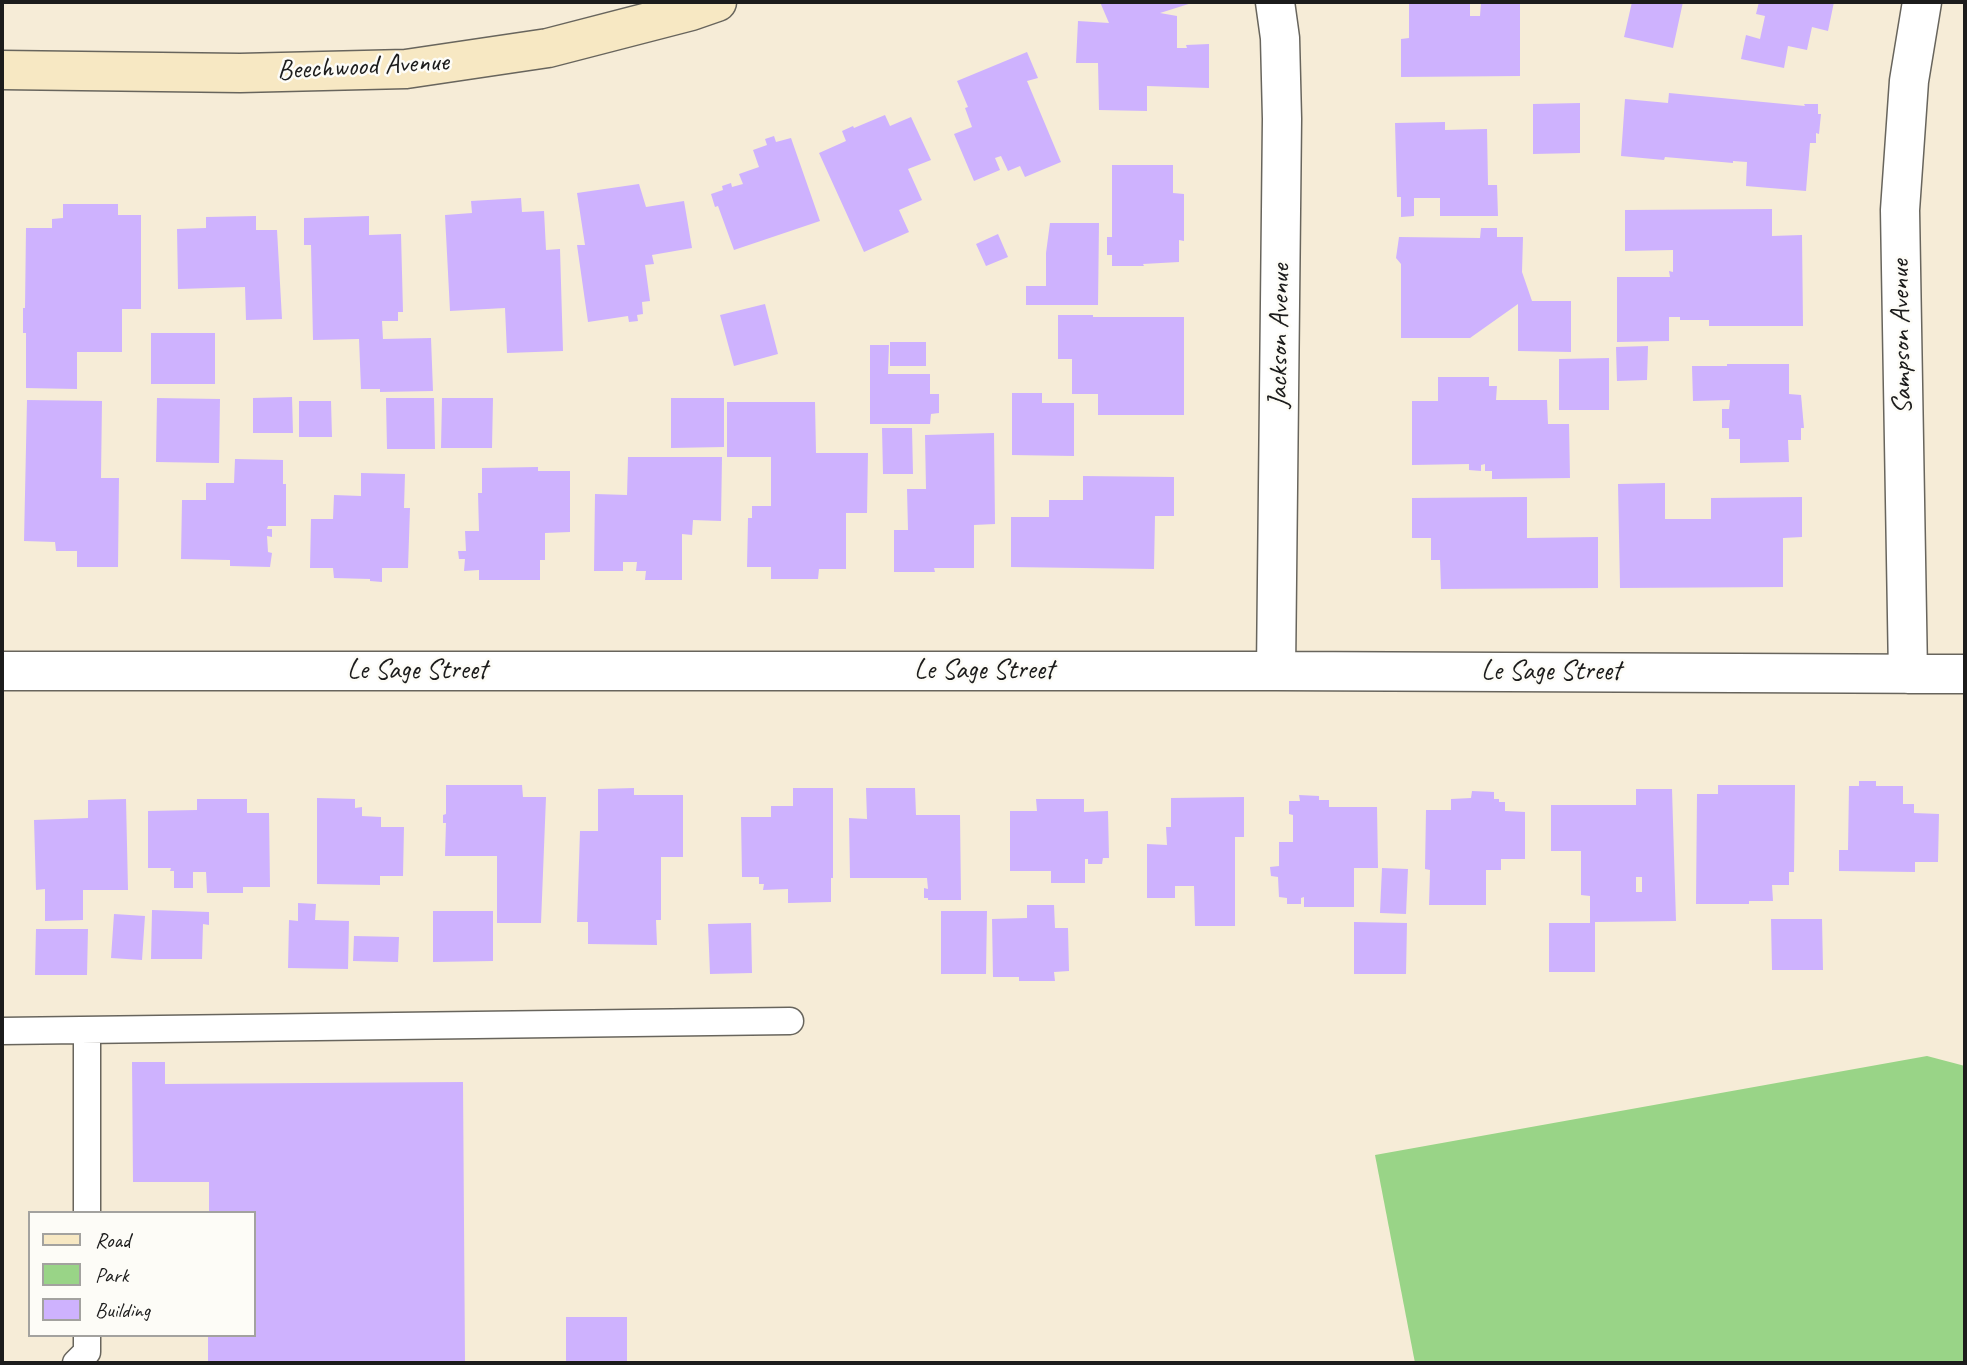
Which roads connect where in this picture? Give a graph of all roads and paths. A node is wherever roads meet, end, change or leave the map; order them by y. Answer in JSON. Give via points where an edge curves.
{"nodes":[{"id":1,"x":717,"y":2,"type":"edge"},
{"id":2,"x":1275,"y":2,"type":"edge"},
{"id":3,"x":1923,"y":2,"type":"edge"},
{"id":4,"x":2,"y":69,"type":"edge"},
{"id":5,"x":2,"y":671,"type":"edge"},
{"id":6,"x":1276,"y":671,"type":"junction"},
{"id":7,"x":1908,"y":674,"type":"junction"},
{"id":8,"x":1965,"y":674,"type":"edge"},
{"id":9,"x":790,"y":1021,"type":"dead end"},
{"id":10,"x":87,"y":1030,"type":"junction"},
{"id":11,"x":2,"y":1031,"type":"edge"},
{"id":12,"x":87,"y":1211,"type":"edge"}],
"edges":[{"from":1,"to":4,"type":"street","name":"Beechwood Avenue","via":[[548,48],[406,69],[240,73]]},
{"from":2,"to":6,"type":"street","name":"Jackson Avenue","via":[[1282,119]]},
{"from":3,"to":7,"type":"street","name":"Sampson Avenue","via":[[1909,80],[1900,210]]},
{"from":5,"to":6,"type":"street","name":"Le Sage Street"},
{"from":6,"to":7,"type":"street","name":"Le Sage Street"},
{"from":7,"to":8,"type":"street","name":"Le Sage Street"},
{"from":9,"to":10,"type":"lane"},
{"from":10,"to":11,"type":"lane"},
{"from":10,"to":12,"type":"lane"}]}
